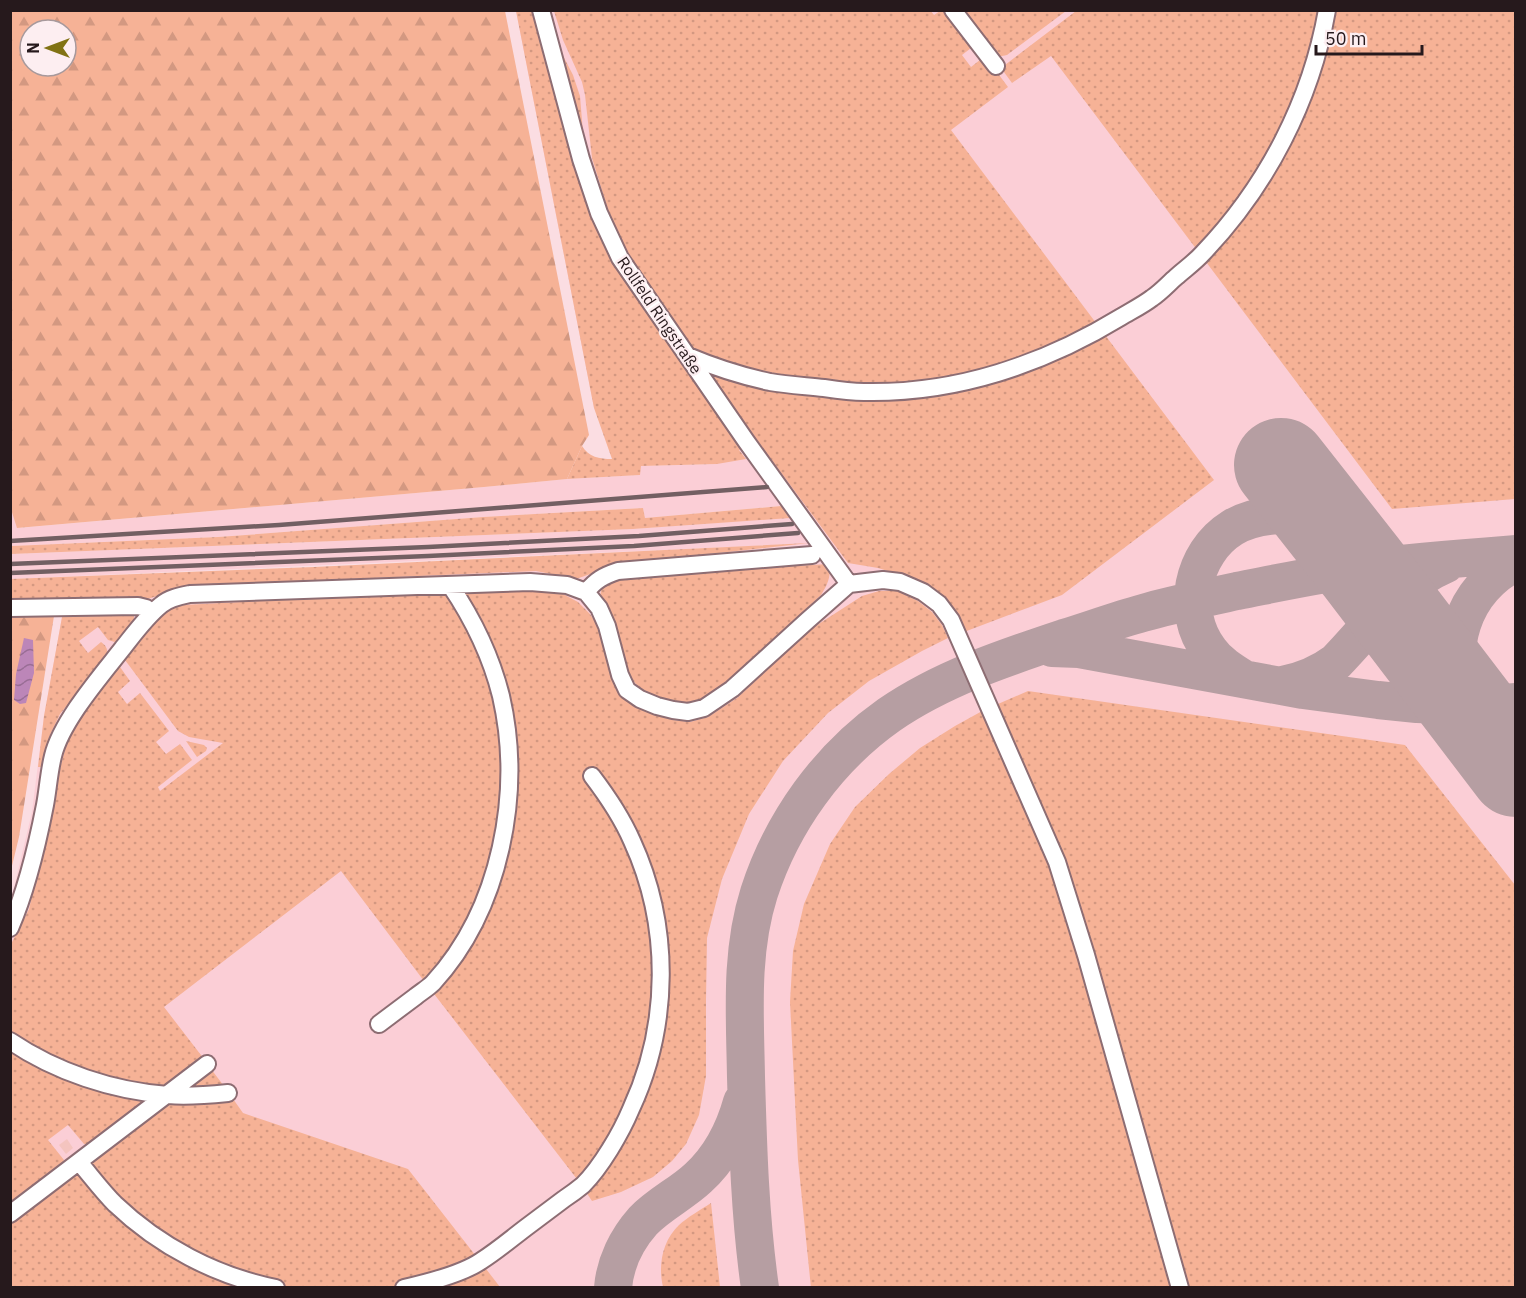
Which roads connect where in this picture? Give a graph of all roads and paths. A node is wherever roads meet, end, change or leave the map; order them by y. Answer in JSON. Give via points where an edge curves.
{"nodes":[{"id":1,"x":541,"y":10,"type":"edge"},
{"id":2,"x":953,"y":10,"type":"edge"},
{"id":3,"x":1328,"y":10,"type":"edge"},
{"id":4,"x":996,"y":66,"type":"dead end"},
{"id":5,"x":688,"y":356,"type":"junction"},
{"id":6,"x":812,"y":555,"type":"dead end"},
{"id":7,"x":849,"y":584,"type":"junction"},
{"id":8,"x":450,"y":585,"type":"junction"},
{"id":9,"x":586,"y":592,"type":"junction"},
{"id":10,"x":10,"y":608,"type":"edge"},
{"id":11,"x":152,"y":613,"type":"junction"},
{"id":12,"x":592,"y":776,"type":"dead end"},
{"id":13,"x":10,"y":927,"type":"edge"},
{"id":14,"x":378,"y":1024,"type":"dead end"},
{"id":15,"x":10,"y":1041,"type":"edge"},
{"id":16,"x":207,"y":1065,"type":"dead end"},
{"id":17,"x":228,"y":1093,"type":"dead end"},
{"id":18,"x":168,"y":1095,"type":"junction"},
{"id":19,"x":79,"y":1162,"type":"junction"},
{"id":20,"x":10,"y":1214,"type":"edge"},
{"id":21,"x":276,"y":1287,"type":"edge"},
{"id":22,"x":404,"y":1287,"type":"edge"},
{"id":23,"x":1180,"y":1287,"type":"edge"}],
"edges":[{"from":1,"to":5,"type":"lane","name":"Rollfeld Ringstraße","via":[[598,213],[620,258]]},
{"from":2,"to":4,"type":"lane"},
{"from":3,"to":5,"type":"lane","via":[[1300,105],[1273,159],[1240,209],[1201,255],[1152,298],[1082,339],[1045,357],[985,377],[893,391],[863,392],[771,382]]},
{"from":5,"to":7,"type":"lane","name":"Rollfeld Ringstraße"},
{"from":6,"to":9,"type":"lane","via":[[618,571],[603,576]]},
{"from":7,"to":9,"type":"lane","via":[[732,689],[704,708],[688,712],[640,699],[627,690],[607,626]]},
{"from":7,"to":23,"type":"lane","via":[[900,582],[923,592],[951,620],[1057,862]]},
{"from":8,"to":9,"type":"lane","via":[[530,582],[567,585]]},
{"from":8,"to":11,"type":"lane","via":[[190,594],[173,598]]},
{"from":8,"to":14,"type":"lane","via":[[485,649],[500,695],[508,743],[507,818],[492,878],[463,941],[432,984]]},
{"from":10,"to":11,"type":"lane","via":[[138,606]]},
{"from":11,"to":13,"type":"lane","via":[[60,735],[32,864]]},
{"from":12,"to":22,"type":"lane","via":[[633,842],[650,891],[660,942],[658,1020],[637,1096],[614,1143],[583,1185],[480,1262],[432,1281]]},
{"from":15,"to":18,"type":"lane","via":[[36,1057],[82,1076]]},
{"from":16,"to":18,"type":"lane"},
{"from":17,"to":18,"type":"lane"},
{"from":18,"to":19,"type":"lane"},
{"from":19,"to":20,"type":"lane"},
{"from":19,"to":21,"type":"lane","via":[[116,1205],[168,1245],[219,1271]]}]}
